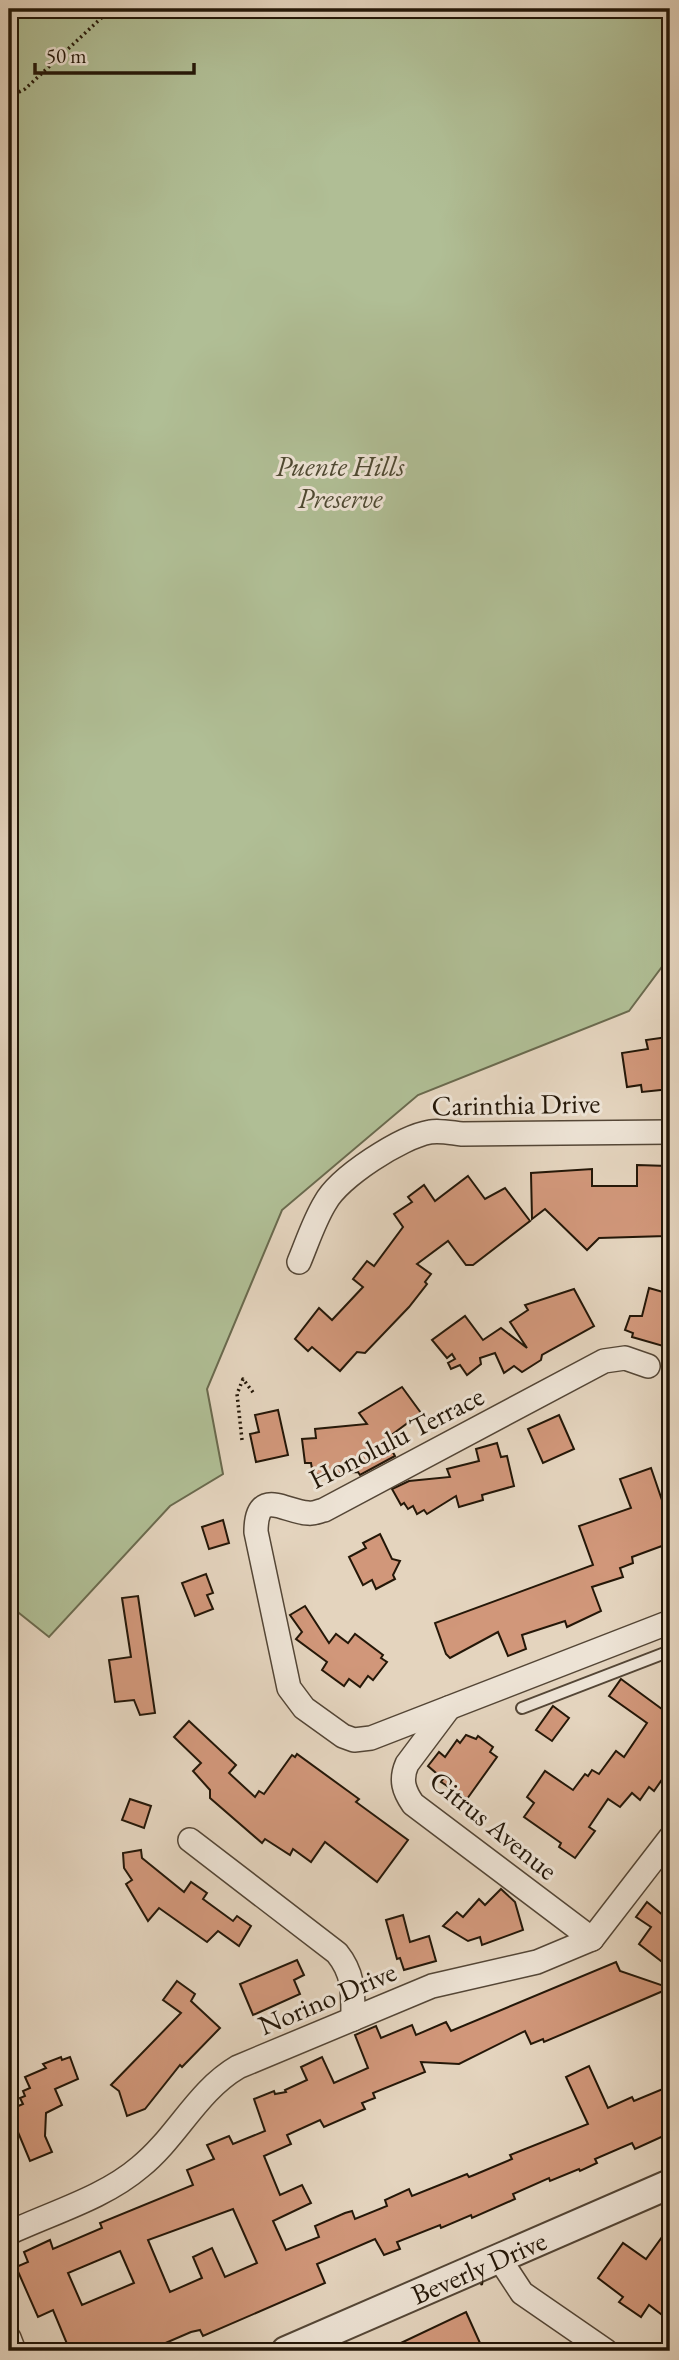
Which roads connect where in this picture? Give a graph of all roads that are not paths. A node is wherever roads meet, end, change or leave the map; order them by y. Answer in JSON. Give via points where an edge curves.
{"nodes":[{"id":1,"x":670,"y":1132,"type":"edge"},
{"id":2,"x":299,"y":1262,"type":"dead end"},
{"id":3,"x":648,"y":1366,"type":"dead end"},
{"id":4,"x":670,"y":1622,"type":"edge"},
{"id":5,"x":670,"y":1650,"type":"edge"},
{"id":6,"x":449,"y":1708,"type":"junction"},
{"id":7,"x":522,"y":1709,"type":"dead end"},
{"id":8,"x":670,"y":1838,"type":"edge"},
{"id":9,"x":190,"y":1840,"type":"dead end"},
{"id":10,"x":592,"y":1939,"type":"junction"},
{"id":11,"x":353,"y":2018,"type":"junction"},
{"id":12,"x":670,"y":2184,"type":"edge"},
{"id":13,"x":9,"y":2233,"type":"edge"},
{"id":14,"x":499,"y":2258,"type":"junction"},
{"id":15,"x":9,"y":2338,"type":"edge"},
{"id":16,"x":329,"y":2343,"type":"edge"},
{"id":17,"x":14,"y":2351,"type":"edge"},
{"id":18,"x":286,"y":2351,"type":"edge"},
{"id":19,"x":607,"y":2351,"type":"edge"}],
"edges":[{"from":1,"to":2,"type":"street","name":"Carinthia Drive","via":[[433,1131],[418,1135],[367,1164],[334,1191],[325,1201]]},
{"from":3,"to":6,"type":"street","name":"Honolulu Terrace","via":[[625,1358],[604,1361],[324,1510],[305,1513],[274,1503],[262,1509],[256,1532],[289,1688],[297,1701],[354,1740],[372,1738]]},
{"from":4,"to":6,"type":"street","name":"Honolulu Terrace"},
{"from":5,"to":7,"type":"lane"},
{"from":6,"to":10,"type":"street","name":"Citrus Avenue","via":[[407,1764],[402,1774],[406,1794],[413,1804]]},
{"from":8,"to":10,"type":"street","name":"Norino Drive"},
{"from":9,"to":11,"type":"street","via":[[337,1953],[353,1981]]},
{"from":10,"to":11,"type":"street","name":"Norino Drive","via":[[537,1962],[432,1986]]},
{"from":11,"to":13,"type":"street","name":"Norino Drive","via":[[224,2076],[138,2169]]},
{"from":12,"to":14,"type":"street","name":"Beverly Drive"},
{"from":14,"to":16,"type":"street","name":"Beverly Drive"},
{"from":14,"to":19,"type":"street","via":[[522,2293]]},
{"from":15,"to":17,"type":"street"},
{"from":16,"to":18,"type":"street","name":"Beverly Drive"}]}
